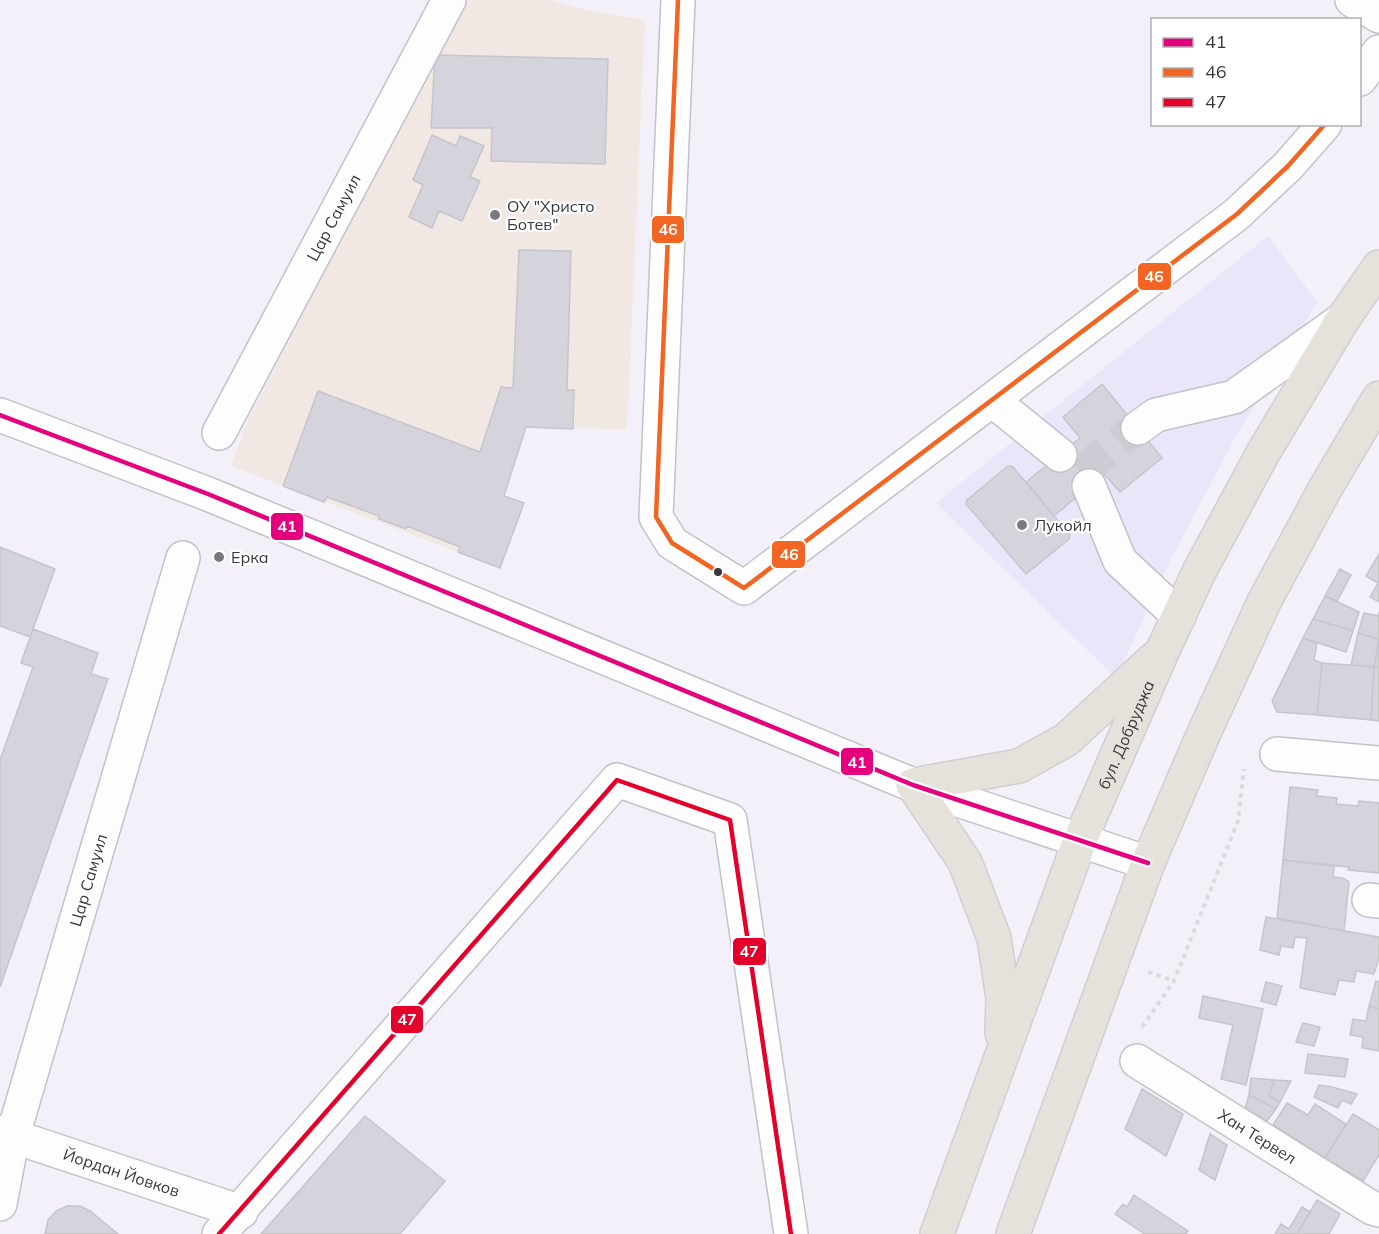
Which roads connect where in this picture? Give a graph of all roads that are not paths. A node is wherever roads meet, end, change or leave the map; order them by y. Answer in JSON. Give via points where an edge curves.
{"nodes":[{"id":1,"x":449,"y":0,"type":"edge"},
{"id":2,"x":678,"y":0,"type":"edge"},
{"id":3,"x":1352,"y":0,"type":"edge"},
{"id":4,"x":1379,"y":16,"type":"edge"},
{"id":5,"x":1379,"y":52,"type":"edge"},
{"id":6,"x":1361,"y":77,"type":"edge"},
{"id":7,"x":1323,"y":126,"type":"edge"},
{"id":8,"x":1379,"y":267,"type":"edge"},
{"id":9,"x":1343,"y":319,"type":"junction"},
{"id":10,"x":1379,"y":398,"type":"edge"},
{"id":11,"x":992,"y":400,"type":"junction"},
{"id":12,"x":0,"y":415,"type":"edge"},
{"id":13,"x":1138,"y":428,"type":"tunnel mouth"},
{"id":14,"x":219,"y":433,"type":"dead end"},
{"id":15,"x":1060,"y":455,"type":"dead end"},
{"id":16,"x":1089,"y":486,"type":"dead end"},
{"id":17,"x":183,"y":558,"type":"dead end"},
{"id":18,"x":1179,"y":616,"type":"junction"},
{"id":19,"x":1162,"y":652,"type":"junction"},
{"id":20,"x":1277,"y":754,"type":"dead end"},
{"id":21,"x":1379,"y":763,"type":"edge"},
{"id":22,"x":913,"y":785,"type":"junction"},
{"id":23,"x":1080,"y":840,"type":"junction"},
{"id":24,"x":1148,"y":863,"type":"junction"},
{"id":25,"x":1137,"y":1047,"type":"road end"},
{"id":26,"x":1002,"y":1058,"type":"junction"},
{"id":27,"x":7,"y":1134,"type":"edge"},
{"id":28,"x":0,"y":1204,"type":"edge"},
{"id":29,"x":1379,"y":1210,"type":"edge"},
{"id":30,"x":230,"y":1223,"type":"edge"},
{"id":31,"x":791,"y":1234,"type":"edge"},
{"id":32,"x":937,"y":1234,"type":"edge"},
{"id":33,"x":1013,"y":1234,"type":"edge"}],
"edges":[{"from":1,"to":14,"type":"street","name":"Цар Самуил"},
{"from":2,"to":11,"type":"street","via":[[656,517],[672,543],[744,588]]},
{"from":3,"to":4,"type":"street"},
{"from":5,"to":6,"type":"street"},
{"from":7,"to":11,"type":"street","via":[[1237,214]]},
{"from":8,"to":9,"type":"main road","name":"бул. Добруджа"},
{"from":9,"to":13,"type":"street","via":[[1234,398],[1156,415]]},
{"from":9,"to":18,"type":"main road","name":"бул. Добруджа","via":[[1263,453]]},
{"from":10,"to":24,"type":"main road","via":[[1264,602]]},
{"from":11,"to":15,"type":"street"},
{"from":12,"to":22,"type":"street","via":[[219,498]]},
{"from":16,"to":18,"type":"street","via":[[1120,561]]},
{"from":17,"to":27,"type":"street","name":"Цар Самуил"},
{"from":18,"to":19,"type":"main road","name":"бул. Добруджа"},
{"from":19,"to":22,"type":"main road","via":[[1065,740],[1019,766]]},
{"from":19,"to":23,"type":"main road","name":"бул. Добруджа"},
{"from":20,"to":21,"type":"street"},
{"from":22,"to":23,"type":"street"},
{"from":22,"to":26,"type":"main road","via":[[965,862],[994,938],[1003,998]]},
{"from":23,"to":24,"type":"street"},
{"from":23,"to":26,"type":"main road","name":"бул. Добруджа"},
{"from":24,"to":33,"type":"main road"},
{"from":25,"to":29,"type":"street","name":"Хан Тервел"},
{"from":26,"to":32,"type":"main road","name":"бул. Добруджа"},
{"from":27,"to":28,"type":"street","name":"Цар Самуил"},
{"from":27,"to":30,"type":"street","name":"Йордан Йовков"},
{"from":30,"to":31,"type":"street","via":[[617,780],[730,820]]}]}
